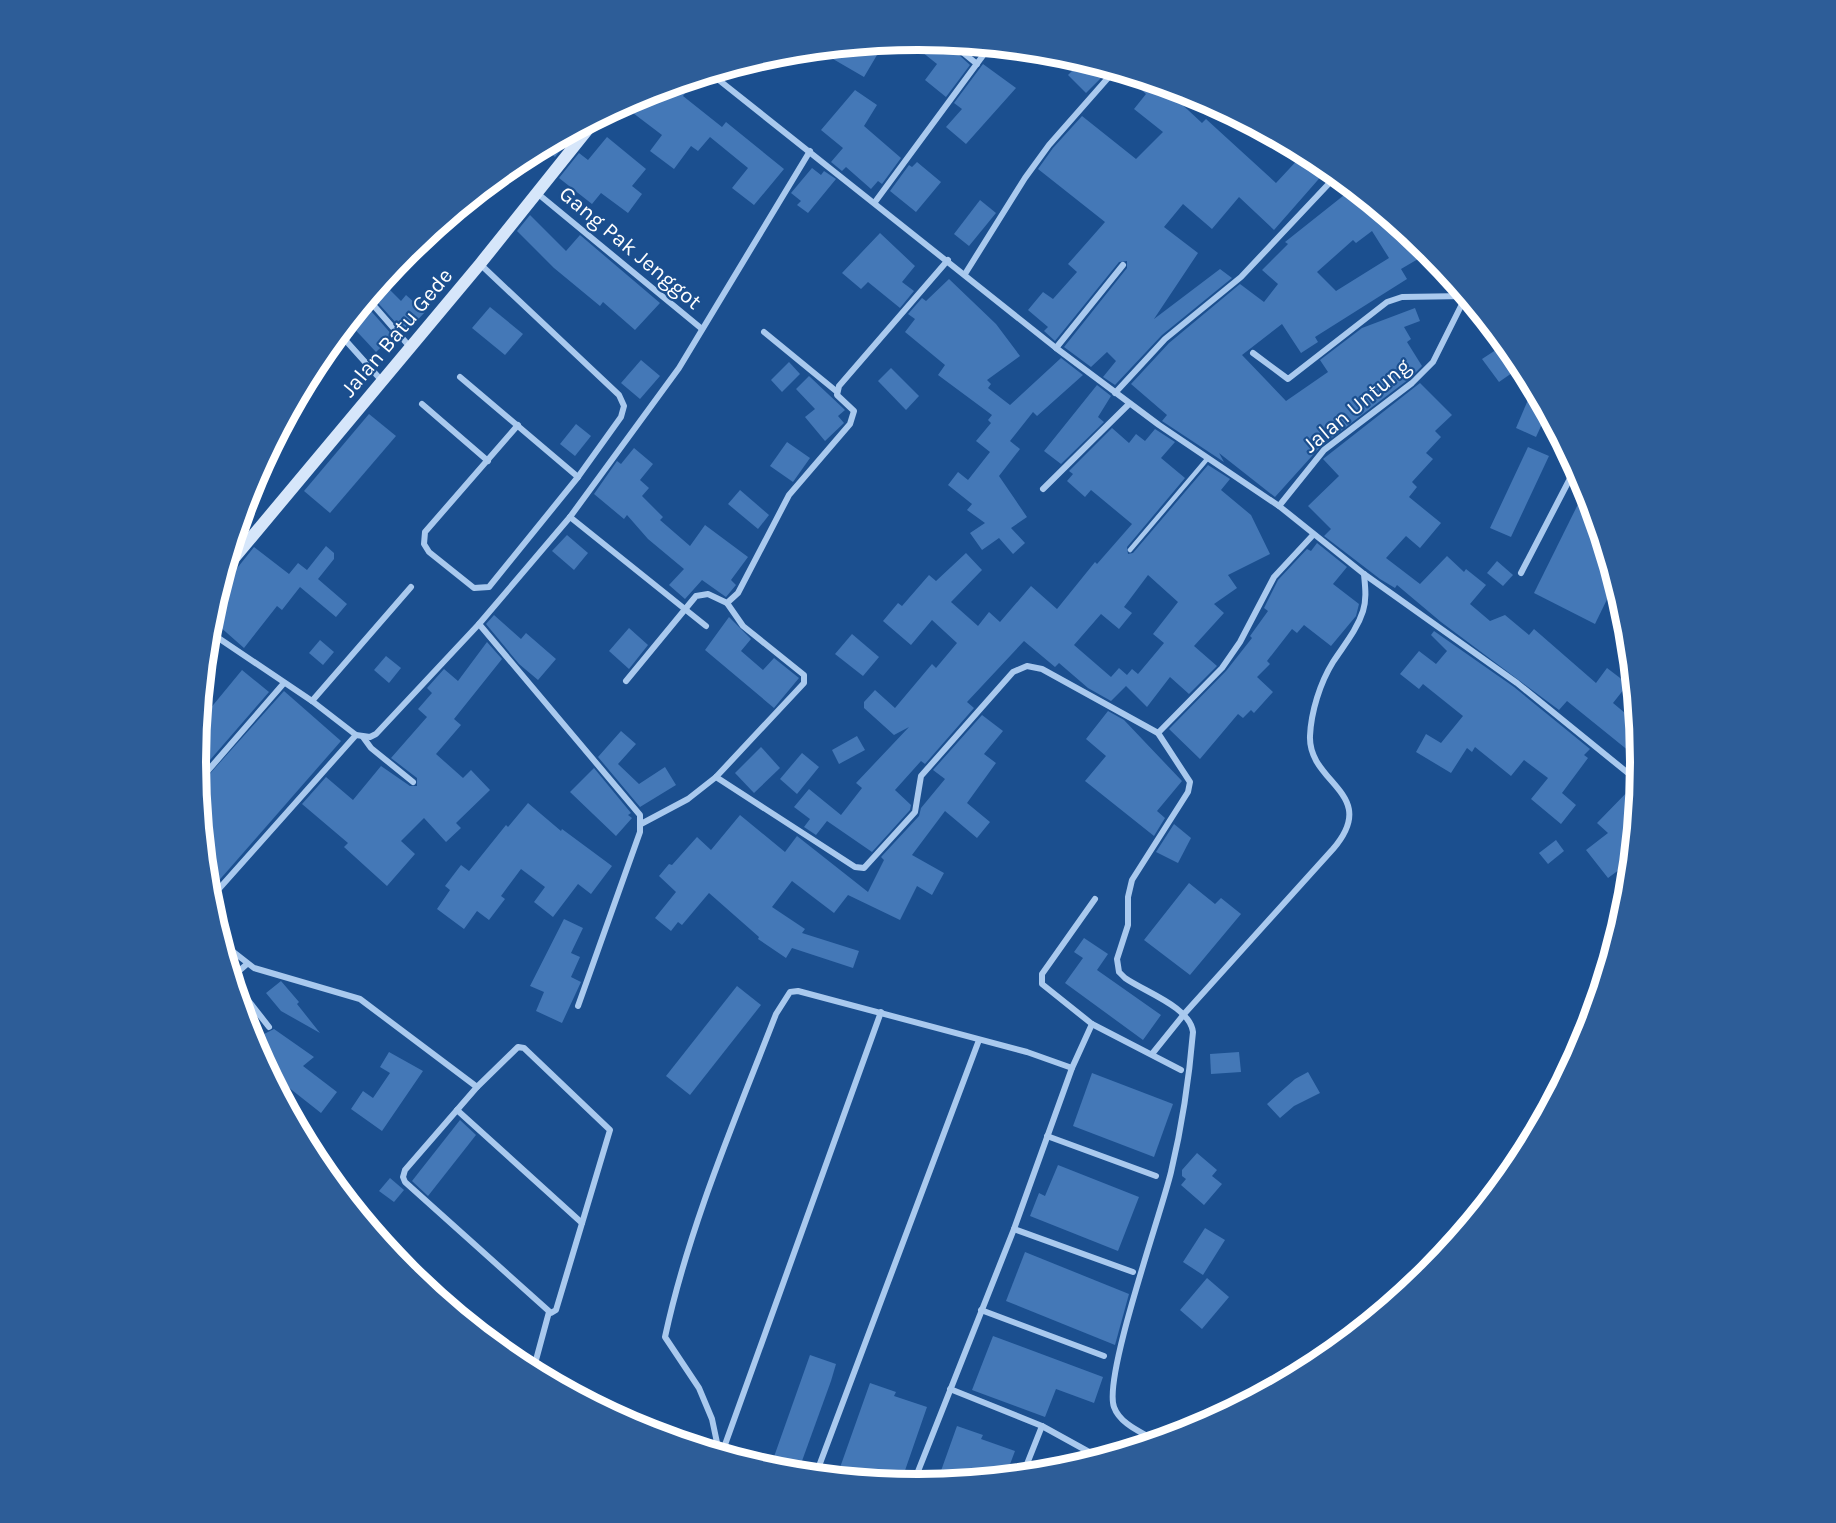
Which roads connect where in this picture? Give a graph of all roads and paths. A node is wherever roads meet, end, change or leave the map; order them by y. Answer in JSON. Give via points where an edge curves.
{"nodes":[{"id":1,"x":961,"y":51,"type":"edge"},
{"id":2,"x":985,"y":53,"type":"edge"},
{"id":3,"x":977,"y":64,"type":"junction"},
{"id":4,"x":1109,"y":76,"type":"edge"},
{"id":5,"x":717,"y":79,"type":"edge"},
{"id":6,"x":584,"y":133,"type":"edge"},
{"id":7,"x":810,"y":151,"type":"junction"},
{"id":8,"x":1331,"y":182,"type":"edge"},
{"id":9,"x":537,"y":192,"type":"junction"},
{"id":10,"x":875,"y":202,"type":"junction"},
{"id":11,"x":948,"y":261,"type":"junction"},
{"id":12,"x":480,"y":264,"type":"junction"},
{"id":13,"x":1123,"y":265,"type":"dead end"},
{"id":14,"x":965,"y":274,"type":"junction"},
{"id":15,"x":1456,"y":296,"type":"edge"},
{"id":16,"x":1462,"y":303,"type":"edge"},
{"id":17,"x":373,"y":304,"type":"edge"},
{"id":18,"x":702,"y":329,"type":"junction"},
{"id":19,"x":764,"y":332,"type":"dead end"},
{"id":20,"x":345,"y":339,"type":"edge"},
{"id":21,"x":411,"y":348,"type":"junction"},
{"id":22,"x":1056,"y":348,"type":"junction"},
{"id":23,"x":1253,"y":353,"type":"dead end"},
{"id":24,"x":460,"y":377,"type":"dead end"},
{"id":25,"x":383,"y":382,"type":"junction"},
{"id":26,"x":836,"y":391,"type":"junction"},
{"id":27,"x":1115,"y":393,"type":"junction"},
{"id":28,"x":422,"y":404,"type":"dead end"},
{"id":29,"x":1129,"y":404,"type":"junction"},
{"id":30,"x":518,"y":425,"type":"junction"},
{"id":31,"x":1208,"y":458,"type":"junction"},
{"id":32,"x":488,"y":460,"type":"junction"},
{"id":33,"x":578,"y":477,"type":"junction"},
{"id":34,"x":1571,"y":477,"type":"edge"},
{"id":35,"x":1043,"y":489,"type":"dead end"},
{"id":36,"x":1279,"y":506,"type":"junction"},
{"id":37,"x":570,"y":518,"type":"junction"},
{"id":38,"x":1313,"y":535,"type":"junction"},
{"id":39,"x":1130,"y":550,"type":"dead end"},
{"id":40,"x":237,"y":555,"type":"edge"},
{"id":41,"x":1521,"y":573,"type":"dead end"},
{"id":42,"x":1364,"y":574,"type":"junction"},
{"id":43,"x":411,"y":587,"type":"dead end"},
{"id":44,"x":727,"y":603,"type":"junction"},
{"id":45,"x":684,"y":610,"type":"junction"},
{"id":46,"x":479,"y":624,"type":"junction"},
{"id":47,"x":706,"y":626,"type":"dead end"},
{"id":48,"x":217,"y":637,"type":"edge"},
{"id":49,"x":626,"y":681,"type":"dead end"},
{"id":50,"x":284,"y":683,"type":"junction"},
{"id":51,"x":312,"y":701,"type":"junction"},
{"id":52,"x":1158,"y":733,"type":"junction"},
{"id":53,"x":360,"y":736,"type":"junction"},
{"id":54,"x":206,"y":772,"type":"edge"},
{"id":55,"x":1629,"y":774,"type":"edge"},
{"id":56,"x":716,"y":777,"type":"junction"},
{"id":57,"x":413,"y":782,"type":"dead end"},
{"id":58,"x":641,"y":824,"type":"junction"},
{"id":59,"x":218,"y":890,"type":"edge"},
{"id":60,"x":1095,"y":899,"type":"dead end"},
{"id":61,"x":232,"y":951,"type":"edge"},
{"id":62,"x":247,"y":964,"type":"junction"},
{"id":63,"x":239,"y":973,"type":"edge"},
{"id":64,"x":247,"y":997,"type":"edge"},
{"id":65,"x":578,"y":1006,"type":"dead end"},
{"id":66,"x":881,"y":1012,"type":"junction"},
{"id":67,"x":1185,"y":1013,"type":"junction"},
{"id":68,"x":1092,"y":1024,"type":"junction"},
{"id":69,"x":269,"y":1027,"type":"dead end"},
{"id":70,"x":979,"y":1040,"type":"junction"},
{"id":71,"x":1152,"y":1054,"type":"junction"},
{"id":72,"x":1072,"y":1068,"type":"junction"},
{"id":73,"x":1181,"y":1070,"type":"dead end"},
{"id":74,"x":477,"y":1087,"type":"junction"},
{"id":75,"x":457,"y":1110,"type":"junction"},
{"id":76,"x":1047,"y":1136,"type":"junction"},
{"id":77,"x":1156,"y":1176,"type":"dead end"},
{"id":78,"x":582,"y":1223,"type":"junction"},
{"id":79,"x":1014,"y":1229,"type":"junction"},
{"id":80,"x":1133,"y":1272,"type":"dead end"},
{"id":81,"x":981,"y":1310,"type":"junction"},
{"id":82,"x":549,"y":1312,"type":"junction"},
{"id":83,"x":1104,"y":1356,"type":"dead end"},
{"id":84,"x":536,"y":1362,"type":"edge"},
{"id":85,"x":950,"y":1389,"type":"junction"},
{"id":86,"x":1042,"y":1426,"type":"junction"},
{"id":87,"x":1147,"y":1436,"type":"edge"},
{"id":88,"x":718,"y":1444,"type":"edge"},
{"id":89,"x":723,"y":1446,"type":"edge"},
{"id":90,"x":1089,"y":1452,"type":"edge"},
{"id":91,"x":1027,"y":1465,"type":"edge"},
{"id":92,"x":819,"y":1466,"type":"edge"},
{"id":93,"x":917,"y":1474,"type":"edge"}],
"edges":[{"from":1,"to":3,"type":"street"},
{"from":2,"to":3,"type":"street"},
{"from":3,"to":10,"type":"street"},
{"from":4,"to":14,"type":"street","via":[[1049,145]]},
{"from":5,"to":7,"type":"street"},
{"from":6,"to":9,"type":"street","name":"Jalan Batu Gede"},
{"from":7,"to":10,"type":"street"},
{"from":7,"to":18,"type":"street"},
{"from":8,"to":27,"type":"street","via":[[1241,277],[1165,339]]},
{"from":9,"to":12,"type":"street","name":"Jalan Batu Gede"},
{"from":9,"to":18,"type":"street","name":"Gang Pak Jenggot"},
{"from":10,"to":11,"type":"street"},
{"from":11,"to":14,"type":"street"},
{"from":11,"to":26,"type":"street"},
{"from":12,"to":21,"type":"street","name":"Jalan Batu Gede"},
{"from":12,"to":33,"type":"street","via":[[623,400],[621,417]]},
{"from":13,"to":22,"type":"street"},
{"from":14,"to":22,"type":"street"},
{"from":15,"to":23,"type":"street","via":[[1402,297],[1387,302],[1288,379]]},
{"from":16,"to":36,"type":"street","name":"Jalan Untung","via":[[1426,370],[1324,450]]},
{"from":17,"to":21,"type":"street"},
{"from":18,"to":37,"type":"street","via":[[679,368]]},
{"from":19,"to":26,"type":"street"},
{"from":20,"to":25,"type":"street"},
{"from":21,"to":25,"type":"street","name":"Jalan Batu Gede"},
{"from":22,"to":27,"type":"street"},
{"from":24,"to":30,"type":"street"},
{"from":25,"to":40,"type":"street","name":"Jalan Batu Gede"},
{"from":26,"to":44,"type":"street","via":[[854,411],[850,424],[795,486],[738,593]]},
{"from":27,"to":29,"type":"street"},
{"from":28,"to":32,"type":"street"},
{"from":29,"to":31,"type":"street"},
{"from":29,"to":35,"type":"street"},
{"from":30,"to":32,"type":"street"},
{"from":30,"to":33,"type":"street"},
{"from":31,"to":36,"type":"street"},
{"from":31,"to":39,"type":"lane"},
{"from":32,"to":33,"type":"street","via":[[424,538],[429,552],[474,588],[489,587]]},
{"from":34,"to":41,"type":"street"},
{"from":36,"to":38,"type":"street"},
{"from":37,"to":45,"type":"street"},
{"from":37,"to":46,"type":"street"},
{"from":38,"to":42,"type":"street"},
{"from":38,"to":52,"type":"street","via":[[1274,577],[1222,668]]},
{"from":42,"to":55,"type":"street","via":[[1517,683]]},
{"from":42,"to":67,"type":"street","via":[[1364,609],[1322,685],[1310,736],[1314,759],[1346,798],[1350,818],[1347,829]]},
{"from":43,"to":51,"type":"street"},
{"from":44,"to":45,"type":"street","via":[[704,593]]},
{"from":44,"to":56,"type":"street","via":[[743,626],[805,679]]},
{"from":45,"to":47,"type":"street"},
{"from":45,"to":49,"type":"street"},
{"from":46,"to":53,"type":"street","via":[[382,729],[370,737]]},
{"from":46,"to":58,"type":"street","via":[[636,808]]},
{"from":48,"to":50,"type":"street"},
{"from":50,"to":51,"type":"street"},
{"from":50,"to":54,"type":"street"},
{"from":51,"to":53,"type":"street"},
{"from":52,"to":56,"type":"street","via":[[1042,669],[1020,667],[921,776],[915,812],[860,868]]},
{"from":52,"to":67,"type":"street","via":[[1191,785],[1132,880],[1128,925],[1117,965],[1133,984]]},
{"from":53,"to":57,"type":"street"},
{"from":53,"to":59,"type":"street"},
{"from":56,"to":58,"type":"street","via":[[688,799]]},
{"from":58,"to":65,"type":"street"},
{"from":60,"to":68,"type":"street","via":[[1040,979]]},
{"from":61,"to":62,"type":"street"},
{"from":62,"to":63,"type":"street"},
{"from":62,"to":74,"type":"street","via":[[360,999]]},
{"from":64,"to":69,"type":"street"},
{"from":66,"to":70,"type":"street"},
{"from":66,"to":88,"type":"street","via":[[790,992],[776,1014],[710,1188],[673,1300],[665,1338],[699,1388]]},
{"from":66,"to":89,"type":"street"},
{"from":67,"to":71,"type":"street"},
{"from":67,"to":87,"type":"street","via":[[1193,1032],[1185,1113],[1112,1390],[1114,1408],[1126,1424]]},
{"from":68,"to":71,"type":"street"},
{"from":68,"to":72,"type":"street"},
{"from":70,"to":72,"type":"street"},
{"from":70,"to":92,"type":"street"},
{"from":71,"to":73,"type":"street"},
{"from":72,"to":76,"type":"street"},
{"from":74,"to":75,"type":"street"},
{"from":74,"to":78,"type":"street","via":[[515,1048],[524,1048],[609,1127]]},
{"from":75,"to":78,"type":"street"},
{"from":75,"to":82,"type":"street","via":[[405,1170],[403,1179]]},
{"from":76,"to":77,"type":"street"},
{"from":76,"to":79,"type":"street"},
{"from":78,"to":82,"type":"street","via":[[556,1310]]},
{"from":79,"to":80,"type":"street"},
{"from":79,"to":81,"type":"street"},
{"from":81,"to":83,"type":"street"},
{"from":81,"to":85,"type":"street"},
{"from":82,"to":84,"type":"street"},
{"from":85,"to":86,"type":"street"},
{"from":85,"to":93,"type":"street"},
{"from":86,"to":90,"type":"street"},
{"from":86,"to":91,"type":"street"}]}
